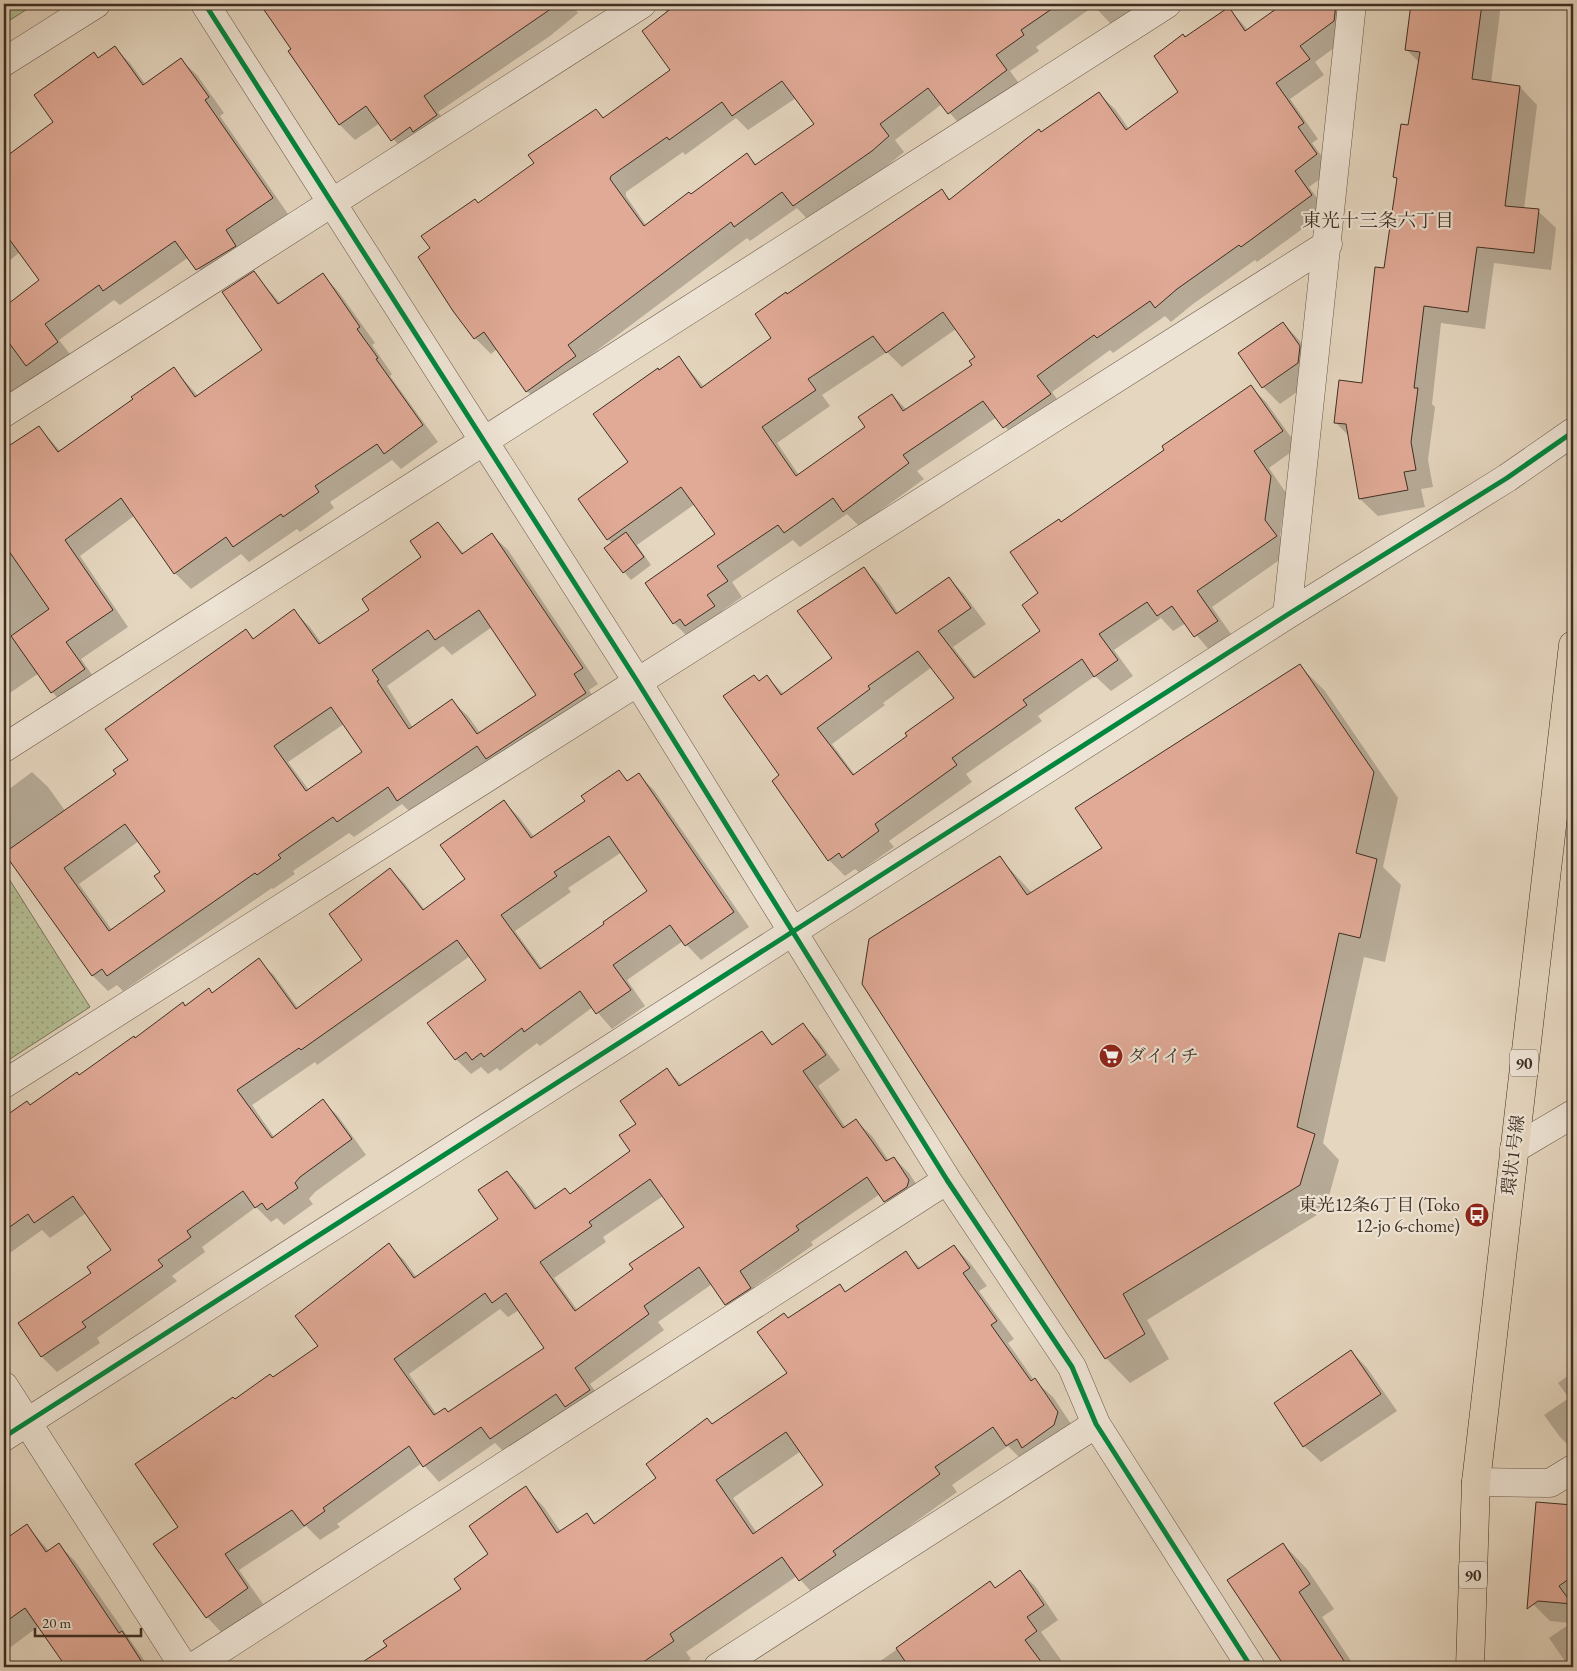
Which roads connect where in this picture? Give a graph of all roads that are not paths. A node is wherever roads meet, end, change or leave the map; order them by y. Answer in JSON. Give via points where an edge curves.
{"nodes":[{"id":1,"x":96,"y":4,"type":"edge"},
{"id":2,"x":205,"y":4,"type":"edge"},
{"id":3,"x":642,"y":4,"type":"edge"},
{"id":4,"x":1167,"y":4,"type":"edge"},
{"id":5,"x":1352,"y":4,"type":"edge"},
{"id":6,"x":4,"y":62,"type":"edge"},
{"id":7,"x":331,"y":203,"type":"junction"},
{"id":8,"x":1328,"y":244,"type":"junction"},
{"id":9,"x":4,"y":413,"type":"edge"},
{"id":10,"x":1573,"y":432,"type":"edge"},
{"id":11,"x":483,"y":441,"type":"junction"},
{"id":12,"x":1287,"y":614,"type":"junction"},
{"id":13,"x":1573,"y":645,"type":"edge"},
{"id":14,"x":637,"y":681,"type":"junction"},
{"id":15,"x":4,"y":748,"type":"edge"},
{"id":16,"x":793,"y":932,"type":"junction"},
{"id":17,"x":4,"y":1084,"type":"edge"},
{"id":18,"x":1573,"y":1114,"type":"edge"},
{"id":19,"x":1514,"y":1149,"type":"junction"},
{"id":20,"x":948,"y":1180,"type":"junction"},
{"id":21,"x":4,"y":1386,"type":"edge"},
{"id":22,"x":26,"y":1422,"type":"junction"},
{"id":23,"x":1096,"y":1424,"type":"junction"},
{"id":24,"x":4,"y":1437,"type":"edge"},
{"id":25,"x":1573,"y":1469,"type":"edge"},
{"id":26,"x":1476,"y":1482,"type":"junction"},
{"id":27,"x":184,"y":1667,"type":"edge"},
{"id":28,"x":194,"y":1667,"type":"edge"},
{"id":29,"x":718,"y":1667,"type":"edge"},
{"id":30,"x":1250,"y":1667,"type":"edge"},
{"id":31,"x":1470,"y":1667,"type":"edge"}],
"edges":[{"from":1,"to":6,"type":"street"},
{"from":2,"to":7,"type":"street"},
{"from":3,"to":7,"type":"street"},
{"from":4,"to":11,"type":"street"},
{"from":5,"to":8,"type":"street"},
{"from":7,"to":9,"type":"street"},
{"from":7,"to":11,"type":"street"},
{"from":8,"to":12,"type":"street"},
{"from":8,"to":14,"type":"street"},
{"from":10,"to":12,"type":"street","via":[[1507,478]]},
{"from":11,"to":14,"type":"street"},
{"from":11,"to":15,"type":"street"},
{"from":12,"to":16,"type":"street"},
{"from":13,"to":19,"type":"main road","name":"環状1号線","number":"90"},
{"from":14,"to":16,"type":"street"},
{"from":14,"to":17,"type":"street"},
{"from":16,"to":20,"type":"street"},
{"from":16,"to":22,"type":"street"},
{"from":18,"to":19,"type":"street"},
{"from":19,"to":26,"type":"main road","name":"環状1号線","number":"90"},
{"from":20,"to":23,"type":"street","via":[[1072,1367]]},
{"from":20,"to":28,"type":"street"},
{"from":21,"to":22,"type":"street"},
{"from":22,"to":24,"type":"street"},
{"from":22,"to":27,"type":"street"},
{"from":23,"to":29,"type":"street"},
{"from":23,"to":30,"type":"street"},
{"from":25,"to":26,"type":"street","via":[[1550,1483]]},
{"from":26,"to":31,"type":"main road","name":"環状1号線","number":"90"}]}
